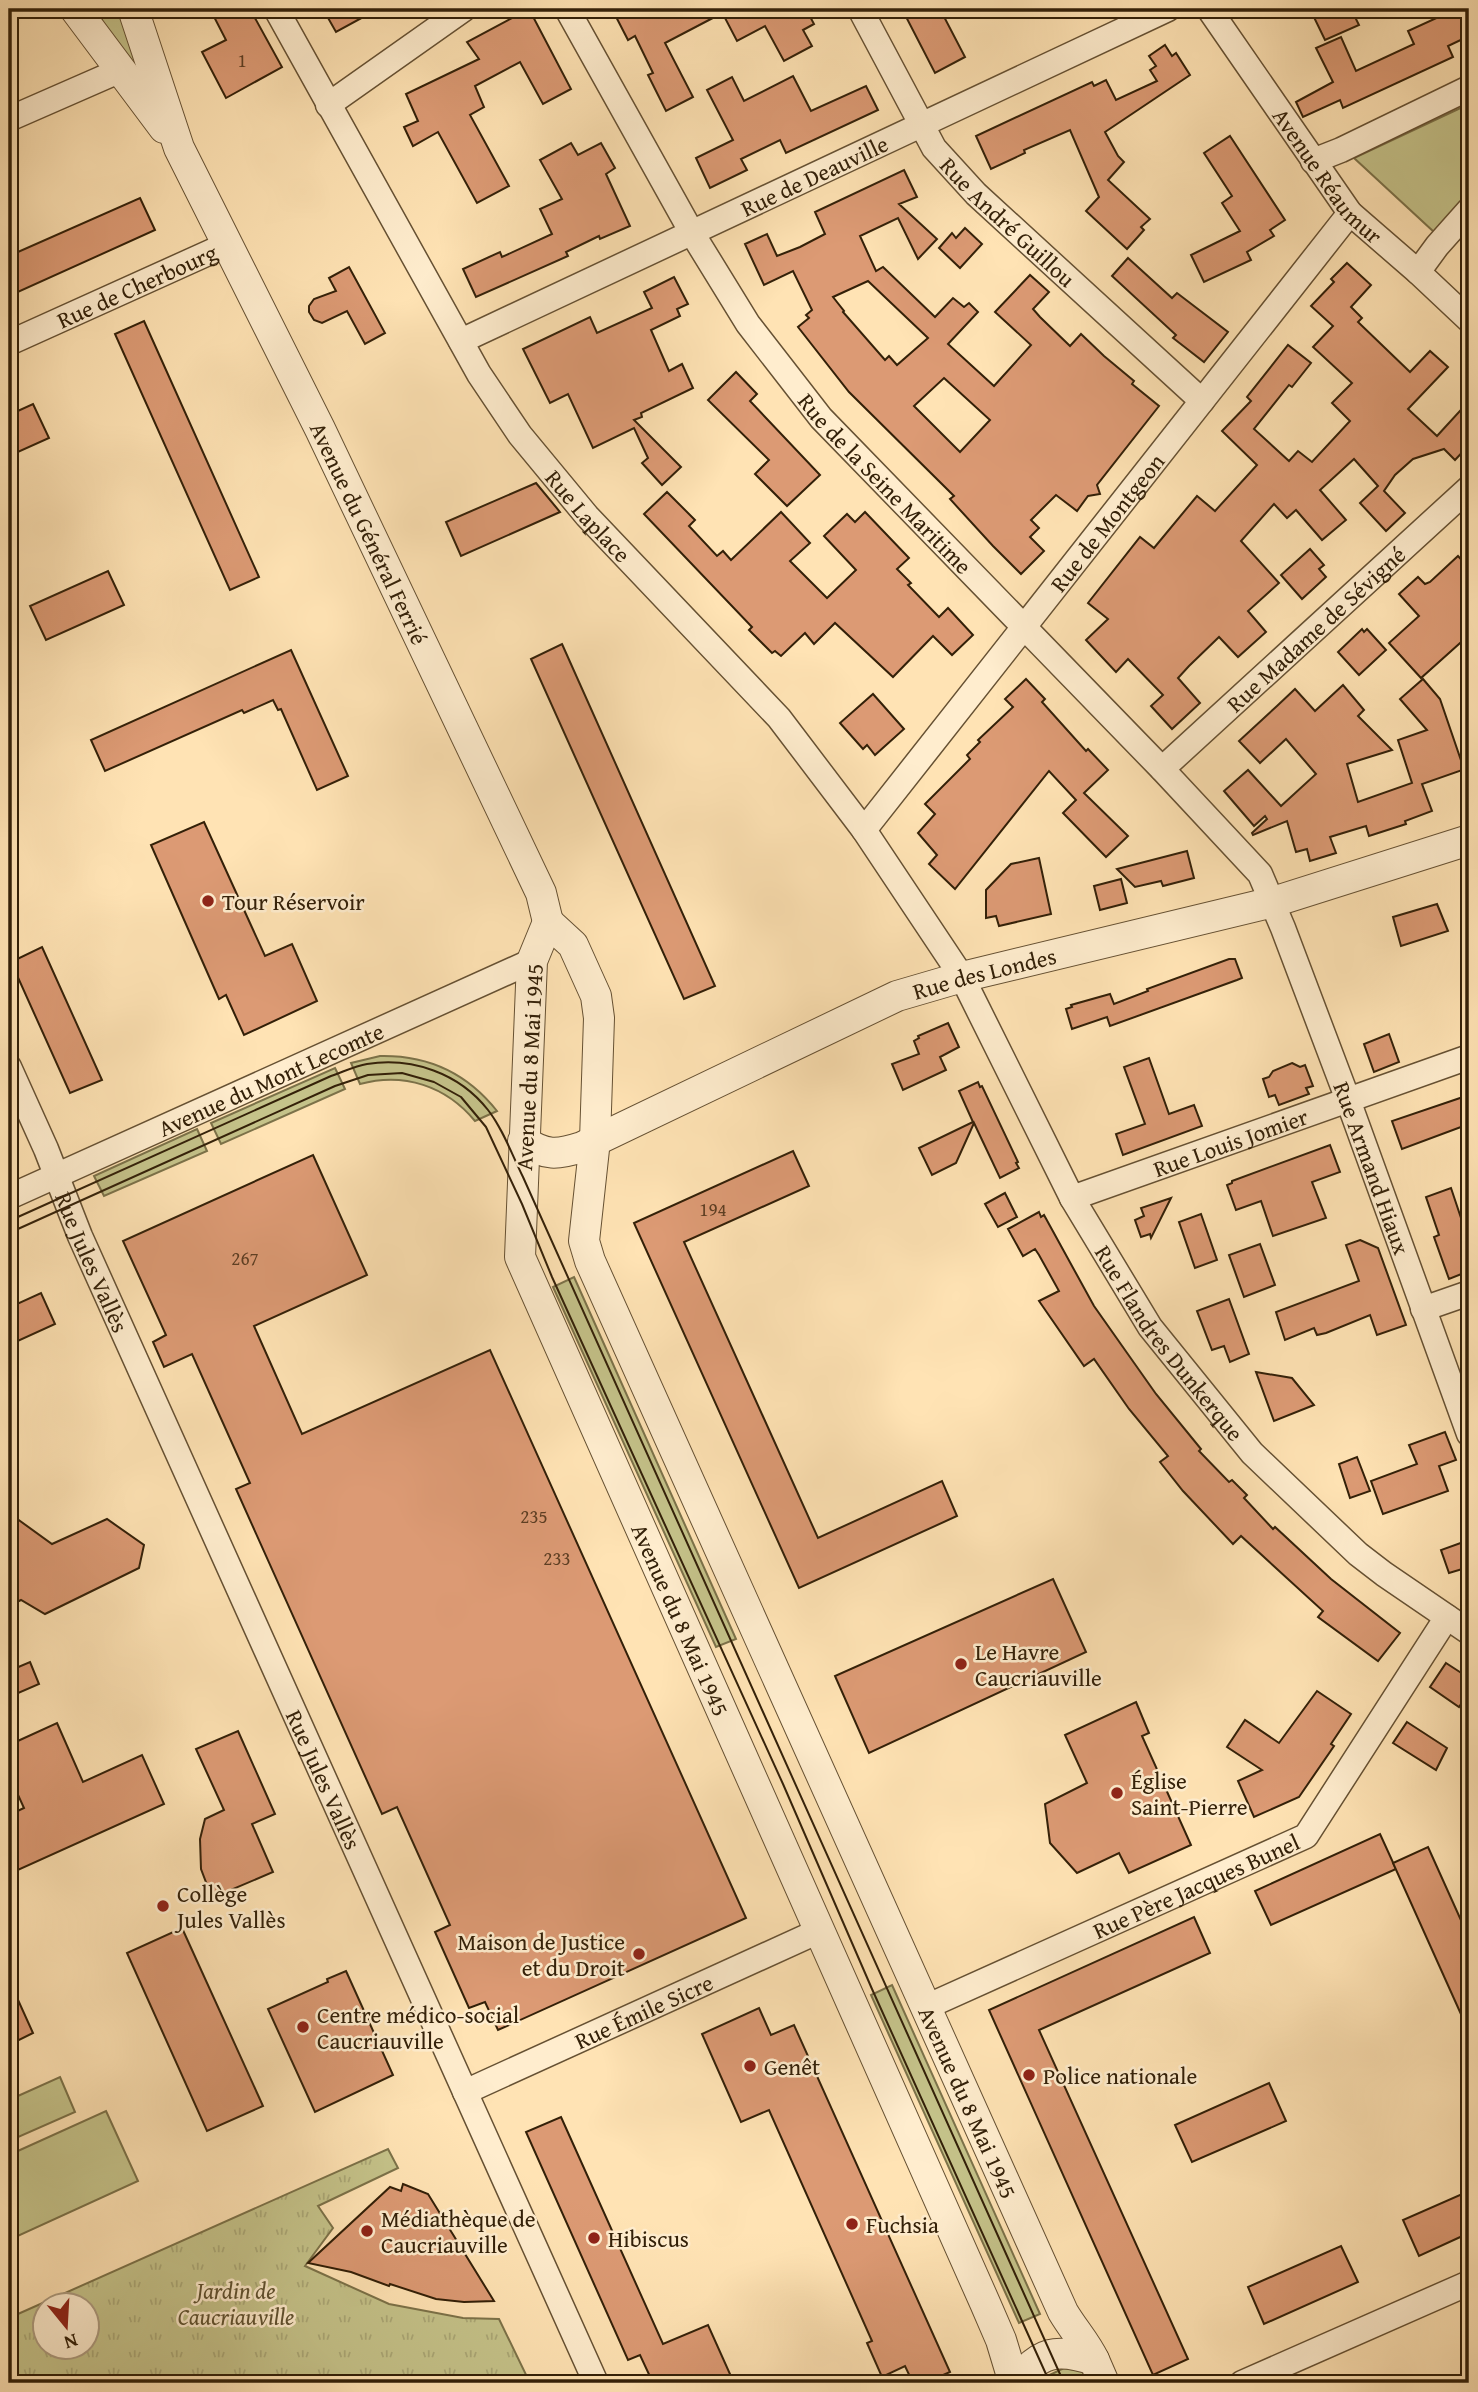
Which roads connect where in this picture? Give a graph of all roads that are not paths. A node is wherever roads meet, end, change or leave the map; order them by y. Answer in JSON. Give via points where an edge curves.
{"nodes":[{"id":1,"x":75,"y":9,"type":"edge"},
{"id":2,"x":133,"y":9,"type":"edge"},
{"id":3,"x":276,"y":9,"type":"edge"},
{"id":4,"x":464,"y":9,"type":"edge"},
{"id":5,"x":567,"y":9,"type":"edge"},
{"id":6,"x":860,"y":9,"type":"edge"},
{"id":7,"x":1168,"y":9,"type":"edge"},
{"id":8,"x":1209,"y":9,"type":"edge"},
{"id":9,"x":121,"y":70,"type":"junction"},
{"id":10,"x":1469,"y":88,"type":"edge"},
{"id":11,"x":328,"y":106,"type":"junction"},
{"id":12,"x":9,"y":119,"type":"edge"},
{"id":13,"x":921,"y":125,"type":"junction"},
{"id":14,"x":179,"y":148,"type":"junction"},
{"id":15,"x":1312,"y":161,"type":"junction"},
{"id":16,"x":1469,"y":210,"type":"edge"},
{"id":17,"x":1350,"y":213,"type":"junction"},
{"id":18,"x":692,"y":233,"type":"junction"},
{"id":19,"x":226,"y":245,"type":"junction"},
{"id":20,"x":1418,"y":272,"type":"junction"},
{"id":21,"x":1469,"y":320,"type":"edge"},
{"id":22,"x":461,"y":341,"type":"junction"},
{"id":23,"x":9,"y":343,"type":"edge"},
{"id":24,"x":1202,"y":401,"type":"junction"},
{"id":25,"x":1469,"y":488,"type":"edge"},
{"id":26,"x":1023,"y":628,"type":"junction"},
{"id":27,"x":1162,"y":769,"type":"junction"},
{"id":28,"x":864,"y":830,"type":"junction"},
{"id":29,"x":1469,"y":839,"type":"edge"},
{"id":30,"x":1273,"y":902,"type":"junction"},
{"id":31,"x":548,"y":922,"type":"junction"},
{"id":32,"x":573,"y":945,"type":"junction"},
{"id":33,"x":533,"y":961,"type":"junction"},
{"id":34,"x":962,"y":977,"type":"junction"},
{"id":35,"x":1469,"y":1057,"type":"edge"},
{"id":36,"x":9,"y":1067,"type":"edge"},
{"id":37,"x":1348,"y":1100,"type":"junction"},
{"id":38,"x":595,"y":1140,"type":"junction"},
{"id":39,"x":523,"y":1141,"type":"junction"},
{"id":40,"x":56,"y":1175,"type":"junction"},
{"id":41,"x":9,"y":1196,"type":"edge"},
{"id":42,"x":1072,"y":1198,"type":"junction"},
{"id":43,"x":1469,"y":1293,"type":"edge"},
{"id":44,"x":1423,"y":1309,"type":"junction"},
{"id":45,"x":1469,"y":1434,"type":"edge"},
{"id":46,"x":1447,"y":1618,"type":"junction"},
{"id":47,"x":1469,"y":1632,"type":"edge"},
{"id":48,"x":821,"y":1930,"type":"junction"},
{"id":49,"x":926,"y":2007,"type":"junction"},
{"id":50,"x":465,"y":2092,"type":"junction"},
{"id":51,"x":1469,"y":2283,"type":"edge"},
{"id":52,"x":1099,"y":2372,"type":"edge"},
{"id":53,"x":596,"y":2383,"type":"edge"},
{"id":54,"x":1015,"y":2383,"type":"edge"},
{"id":55,"x":1242,"y":2383,"type":"edge"}],
"edges":[{"from":1,"to":9,"type":"street"},
{"from":2,"to":14,"type":"street"},
{"from":3,"to":11,"type":"street","name":"Rue Laplace"},
{"from":4,"to":11,"type":"street"},
{"from":5,"to":18,"type":"street","name":"Rue de la Seine Maritime"},
{"from":6,"to":13,"type":"street","name":"Rue André Guillou"},
{"from":7,"to":13,"type":"street","name":"Rue de Deauville"},
{"from":8,"to":15,"type":"street","name":"Avenue Réaumur"},
{"from":9,"to":12,"type":"street"},
{"from":9,"to":14,"type":"street"},
{"from":10,"to":15,"type":"street"},
{"from":11,"to":22,"type":"street","name":"Rue Laplace"},
{"from":13,"to":18,"type":"street","name":"Rue de Deauville"},
{"from":13,"to":24,"type":"street","name":"Rue André Guillou","via":[[934,148],[976,194]]},
{"from":14,"to":19,"type":"street","name":"Avenue du Général Ferrié"},
{"from":15,"to":17,"type":"street","name":"Avenue Réaumur"},
{"from":16,"to":20,"type":"street"},
{"from":17,"to":20,"type":"street","name":"Avenue Réaumur"},
{"from":17,"to":24,"type":"street","name":"Rue de Montgeon"},
{"from":18,"to":22,"type":"street","name":"Rue de Deauville"},
{"from":18,"to":26,"type":"street","name":"Rue de la Seine Maritime","via":[[748,324],[821,418]]},
{"from":19,"to":23,"type":"street","name":"Rue de Cherbourg"},
{"from":19,"to":31,"type":"street","name":"Avenue du Général Ferrié","via":[[431,660],[541,893]]},
{"from":20,"to":21,"type":"street","name":"Avenue Réaumur"},
{"from":22,"to":28,"type":"street","name":"Rue Laplace","via":[[520,435],[548,469],[596,527],[779,718]]},
{"from":24,"to":26,"type":"street","name":"Rue de Montgeon"},
{"from":25,"to":27,"type":"street","name":"Rue Madame de Sévigné"},
{"from":26,"to":27,"type":"street","name":"Rue de la Seine Maritime"},
{"from":26,"to":28,"type":"street","name":"Rue de Montgeon"},
{"from":27,"to":30,"type":"street","name":"Rue de la Seine Maritime","via":[[1260,874]]},
{"from":28,"to":34,"type":"street","name":"Rue Laplace"},
{"from":29,"to":30,"type":"street","name":"Rue des Londes"},
{"from":30,"to":34,"type":"street","name":"Rue des Londes"},
{"from":30,"to":37,"type":"street","name":"Rue Armand Hiaux"},
{"from":31,"to":32,"type":"street","name":"Avenue du 8 Mai 1945"},
{"from":31,"to":33,"type":"street","name":"Avenue du 8 Mai 1945"},
{"from":32,"to":33,"type":"street"},
{"from":32,"to":38,"type":"street","name":"Avenue du 8 Mai 1945","via":[[596,996],[599,1018]]},
{"from":33,"to":39,"type":"street","name":"Avenue du 8 Mai 1945"},
{"from":33,"to":40,"type":"street","name":"Avenue du Mont Lecomte"},
{"from":34,"to":38,"type":"street","name":"Rue des Londes","via":[[897,996]]},
{"from":34,"to":42,"type":"street","name":"Rue Flandres Dunkerque"},
{"from":35,"to":37,"type":"street","name":"Rue Louis Jomier"},
{"from":36,"to":40,"type":"street","name":"Rue Jules Vallès"},
{"from":37,"to":42,"type":"street","name":"Rue Louis Jomier"},
{"from":37,"to":44,"type":"street","name":"Rue Armand Hiaux"},
{"from":38,"to":39,"type":"street","name":"Rue des Londes","via":[[560,1154],[538,1151]]},
{"from":38,"to":49,"type":"street","name":"Avenue du 8 Mai 1945","via":[[584,1241],[590,1261]]},
{"from":39,"to":48,"type":"street","name":"Avenue du 8 Mai 1945","via":[[520,1257],[524,1269]]},
{"from":40,"to":41,"type":"street","name":"Avenue du Mont Lecomte"},
{"from":40,"to":50,"type":"street","name":"Rue Jules Vallès"},
{"from":42,"to":46,"type":"street","name":"Rue Flandres Dunkerque","via":[[1150,1327],[1251,1453],[1358,1554]]},
{"from":43,"to":44,"type":"street"},
{"from":44,"to":45,"type":"street","name":"Rue Armand Hiaux"},
{"from":46,"to":47,"type":"street","name":"Rue Flandres Dunkerque"},
{"from":46,"to":49,"type":"street","name":"Rue Père Jacques Bunel","via":[[1306,1836]]},
{"from":48,"to":50,"type":"street","name":"Rue Émile Sicre"},
{"from":48,"to":54,"type":"street","name":"Avenue du 8 Mai 1945","via":[[1001,2340]]},
{"from":49,"to":52,"type":"street","name":"Avenue du 8 Mai 1945","via":[[1063,2312]]},
{"from":50,"to":53,"type":"street","name":"Rue Jules Vallès"},
{"from":51,"to":55,"type":"street"},
{"from":52,"to":54,"type":"street","via":[[1070,2353],[1050,2354],[1039,2358]]}]}
